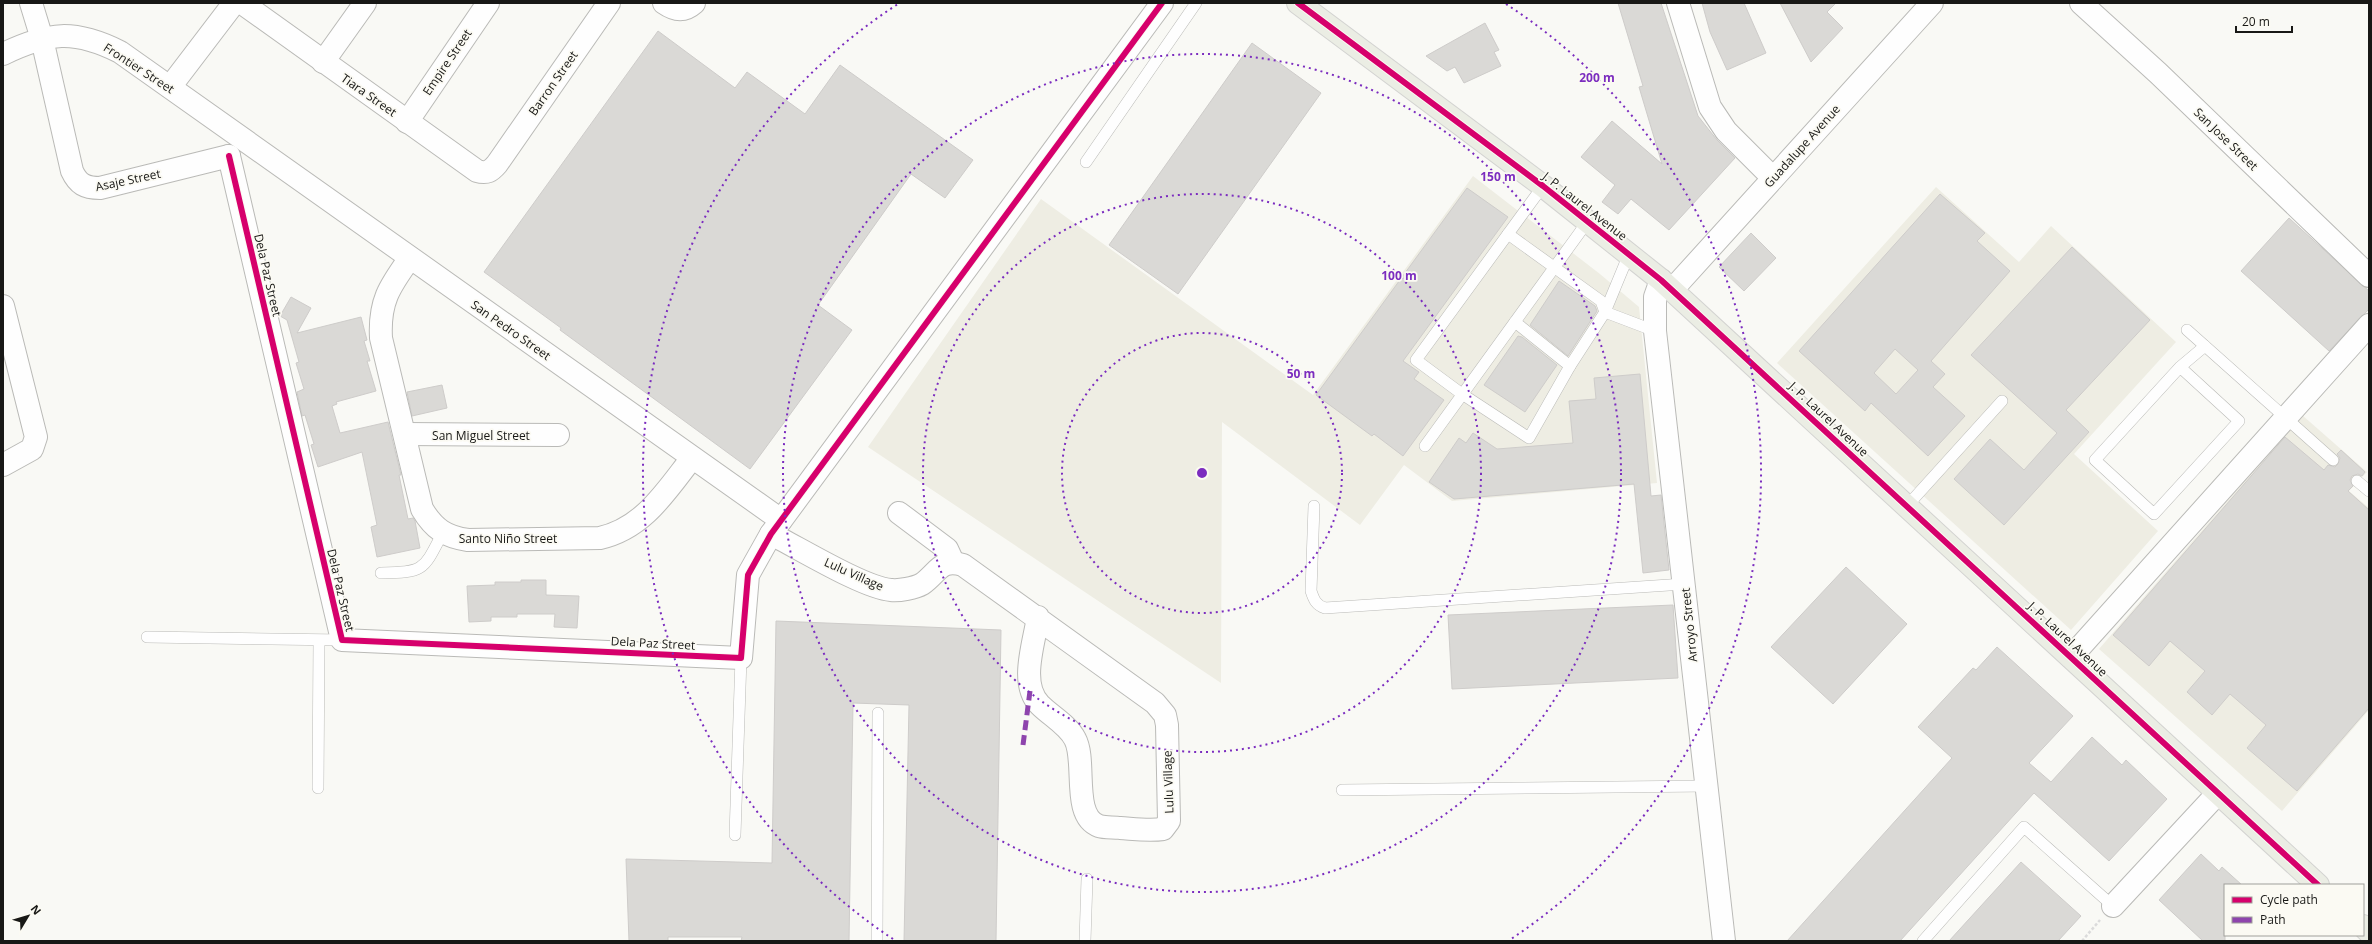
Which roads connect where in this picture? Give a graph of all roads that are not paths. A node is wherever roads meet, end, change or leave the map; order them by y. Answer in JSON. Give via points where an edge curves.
{"nodes":[{"id":1,"x":31,"y":3,"type":"edge"},
{"id":2,"x":234,"y":3,"type":"edge"},
{"id":3,"x":242,"y":3,"type":"edge"},
{"id":4,"x":365,"y":3,"type":"edge"},
{"id":5,"x":488,"y":3,"type":"edge"},
{"id":6,"x":609,"y":3,"type":"edge"},
{"id":7,"x":664,"y":3,"type":"edge"},
{"id":8,"x":1162,"y":3,"type":"edge"},
{"id":9,"x":1196,"y":3,"type":"edge"},
{"id":10,"x":1298,"y":3,"type":"edge"},
{"id":11,"x":1678,"y":3,"type":"edge"},
{"id":12,"x":1913,"y":3,"type":"edge"},
{"id":13,"x":1932,"y":3,"type":"edge"},
{"id":14,"x":2081,"y":3,"type":"edge"},
{"id":15,"x":690,"y":6,"type":"edge"},
{"id":16,"x":42,"y":39,"type":"junction"},
{"id":17,"x":3,"y":54,"type":"edge"},
{"id":18,"x":324,"y":62,"type":"junction"},
{"id":19,"x":170,"y":87,"type":"junction"},
{"id":20,"x":407,"y":122,"type":"junction"},
{"id":21,"x":242,"y":138,"type":"junction"},
{"id":22,"x":229,"y":156,"type":"junction"},
{"id":23,"x":1086,"y":162,"type":"dead end"},
{"id":24,"x":498,"y":164,"type":"joint"},
{"id":25,"x":1768,"y":173,"type":"junction"},
{"id":26,"x":1542,"y":186,"type":"junction"},
{"id":27,"x":1588,"y":221,"type":"junction"},
{"id":28,"x":1508,"y":234,"type":"junction"},
{"id":29,"x":1629,"y":254,"type":"junction"},
{"id":30,"x":410,"y":258,"type":"junction"},
{"id":31,"x":1554,"y":268,"type":"junction"},
{"id":32,"x":2369,"y":276,"type":"edge"},
{"id":33,"x":1667,"y":285,"type":"junction"},
{"id":34,"x":3,"y":306,"type":"edge"},
{"id":35,"x":1605,"y":312,"type":"junction"},
{"id":36,"x":1655,"y":320,"type":"junction"},
{"id":37,"x":1514,"y":322,"type":"junction"},
{"id":38,"x":2369,"y":324,"type":"edge"},
{"id":39,"x":2187,"y":330,"type":"dead end"},
{"id":40,"x":2205,"y":346,"type":"junction"},
{"id":41,"x":1570,"y":366,"type":"junction"},
{"id":42,"x":2180,"y":367,"type":"junction"},
{"id":43,"x":1462,"y":394,"type":"junction"},
{"id":44,"x":2002,"y":401,"type":"dead end"},
{"id":45,"x":2285,"y":418,"type":"junction"},
{"id":46,"x":404,"y":434,"type":"junction"},
{"id":47,"x":558,"y":436,"type":"dead end"},
{"id":48,"x":1425,"y":446,"type":"dead end"},
{"id":49,"x":692,"y":458,"type":"junction"},
{"id":50,"x":2333,"y":460,"type":"dead end"},
{"id":51,"x":3,"y":465,"type":"edge"},
{"id":52,"x":2357,"y":481,"type":"dead end"},
{"id":53,"x":2369,"y":491,"type":"edge"},
{"id":54,"x":1314,"y":506,"type":"dead end"},
{"id":55,"x":1907,"y":506,"type":"junction"},
{"id":56,"x":898,"y":513,"type":"dead end"},
{"id":57,"x":776,"y":527,"type":"junction"},
{"id":58,"x":442,"y":534,"type":"junction"},
{"id":59,"x":953,"y":562,"type":"junction"},
{"id":60,"x":381,"y":573,"type":"dead end"},
{"id":61,"x":1684,"y":584,"type":"junction"},
{"id":62,"x":1038,"y":617,"type":"junction"},
{"id":63,"x":147,"y":637,"type":"dead end"},
{"id":64,"x":342,"y":640,"type":"junction"},
{"id":65,"x":319,"y":641,"type":"junction"},
{"id":66,"x":2071,"y":657,"type":"junction"},
{"id":67,"x":741,"y":658,"type":"junction"},
{"id":68,"x":878,"y":713,"type":"dead end"},
{"id":69,"x":1707,"y":786,"type":"junction"},
{"id":70,"x":318,"y":788,"type":"dead end"},
{"id":71,"x":1342,"y":790,"type":"dead end"},
{"id":72,"x":2218,"y":793,"type":"junction"},
{"id":73,"x":735,"y":834,"type":"dead end"},
{"id":74,"x":1087,"y":879,"type":"dead end"},
{"id":75,"x":2317,"y":884,"type":"edge"},
{"id":76,"x":2113,"y":906,"type":"joint"},
{"id":77,"x":877,"y":941,"type":"edge"},
{"id":78,"x":1085,"y":941,"type":"edge"},
{"id":79,"x":1724,"y":941,"type":"edge"},
{"id":80,"x":1922,"y":941,"type":"edge"}],
"edges":[{"from":1,"to":16,"type":"street","name":"Asaje Street"},
{"from":2,"to":19,"type":"street"},
{"from":3,"to":18,"type":"street","name":"Tiara Street"},
{"from":4,"to":18,"type":"street"},
{"from":5,"to":20,"type":"street","name":"Empire Street"},
{"from":6,"to":24,"type":"street","name":"Barron Street"},
{"from":7,"to":15,"type":"street","via":[[676,10]]},
{"from":8,"to":57,"type":"street"},
{"from":9,"to":23,"type":"lane"},
{"from":10,"to":26,"type":"main road","name":"J. P. Laurel Avenue"},
{"from":11,"to":25,"type":"street","via":[[1710,107],[1726,131]]},
{"from":12,"to":25,"type":"street","name":"Guadalupe Avenue"},
{"from":13,"to":25,"type":"street","name":"Guadalupe Avenue"},
{"from":14,"to":32,"type":"street","name":"San Jose Street","via":[[2158,73]]},
{"from":16,"to":17,"type":"street","name":"Frontier Street"},
{"from":16,"to":19,"type":"street","name":"Frontier Street","via":[[76,36],[98,41],[120,52]]},
{"from":16,"to":22,"type":"street","name":"Asaje Street","via":[[72,171],[82,185],[100,188]]},
{"from":18,"to":20,"type":"street","name":"Tiara Street"},
{"from":19,"to":21,"type":"street","name":"Frontier Street"},
{"from":20,"to":24,"type":"street","name":"Tiara Street","via":[[477,171],[485,173],[493,170]]},
{"from":21,"to":22,"type":"street"},
{"from":21,"to":30,"type":"street","name":"San Pedro Street"},
{"from":22,"to":64,"type":"street","name":"Dela Paz Street"},
{"from":25,"to":33,"type":"street","name":"Guadalupe Avenue"},
{"from":26,"to":27,"type":"main road","name":"J. P. Laurel Avenue"},
{"from":26,"to":28,"type":"lane"},
{"from":27,"to":29,"type":"main road","name":"J. P. Laurel Avenue"},
{"from":27,"to":31,"type":"lane"},
{"from":28,"to":31,"type":"lane"},
{"from":28,"to":43,"type":"lane","via":[[1416,360]]},
{"from":29,"to":33,"type":"main road","name":"J. P. Laurel Avenue"},
{"from":29,"to":35,"type":"lane"},
{"from":30,"to":46,"type":"street","name":"Santo Niño Street","via":[[394,281],[380,317],[381,338]]},
{"from":30,"to":49,"type":"street","name":"San Pedro Street"},
{"from":31,"to":35,"type":"lane","via":[[1601,301]]},
{"from":31,"to":37,"type":"lane"},
{"from":33,"to":36,"type":"street","name":"Arroyo Street","via":[[1655,297]]},
{"from":33,"to":55,"type":"main road","name":"J. P. Laurel Avenue"},
{"from":34,"to":51,"type":"street","via":[[36,431],[36,443],[28,452]]},
{"from":35,"to":36,"type":"lane"},
{"from":35,"to":41,"type":"lane"},
{"from":36,"to":61,"type":"street","name":"Arroyo Street"},
{"from":37,"to":41,"type":"lane"},
{"from":37,"to":43,"type":"lane"},
{"from":38,"to":45,"type":"street"},
{"from":39,"to":40,"type":"lane"},
{"from":40,"to":42,"type":"lane"},
{"from":40,"to":45,"type":"lane"},
{"from":41,"to":43,"type":"lane","via":[[1530,438]]},
{"from":42,"to":42,"type":"lane","via":[[2239,421],[2154,514],[2095,460]]},
{"from":43,"to":48,"type":"lane"},
{"from":44,"to":55,"type":"lane"},
{"from":45,"to":50,"type":"lane"},
{"from":45,"to":66,"type":"street"},
{"from":46,"to":47,"type":"street","name":"San Miguel Street"},
{"from":46,"to":58,"type":"street","name":"Santo Niño Street","via":[[422,509]]},
{"from":49,"to":57,"type":"street","name":"San Pedro Street"},
{"from":49,"to":58,"type":"street","name":"Santo Niño Street","via":[[654,506],[618,534],[600,538],[468,540]]},
{"from":52,"to":53,"type":"lane"},
{"from":54,"to":61,"type":"lane","via":[[1311,591],[1314,600],[1325,608]]},
{"from":55,"to":66,"type":"main road","name":"J. P. Laurel Avenue"},
{"from":56,"to":59,"type":"street","via":[[947,550]]},
{"from":57,"to":59,"type":"street","name":"Lulu Village","via":[[859,579],[892,590],[921,585],[942,566]]},
{"from":57,"to":67,"type":"street","via":[[748,575]]},
{"from":58,"to":60,"type":"lane","via":[[422,567],[408,573]]},
{"from":59,"to":62,"type":"street","name":"Lulu Village","via":[[974,572]]},
{"from":61,"to":69,"type":"street","name":"Arroyo Street"},
{"from":62,"to":62,"type":"street","name":"Lulu Village","via":[[1154,703],[1165,715],[1169,821],[1163,829],[1100,826],[1089,820],[1084,809],[1075,738],[1040,705],[1030,691],[1029,677]]},
{"from":63,"to":65,"type":"lane"},
{"from":64,"to":65,"type":"lane"},
{"from":64,"to":67,"type":"street","name":"Dela Paz Street"},
{"from":65,"to":70,"type":"lane"},
{"from":66,"to":72,"type":"main road","name":"J. P. Laurel Avenue"},
{"from":67,"to":73,"type":"lane"},
{"from":68,"to":77,"type":"lane"},
{"from":69,"to":71,"type":"lane"},
{"from":69,"to":79,"type":"street","name":"Arroyo Street"},
{"from":72,"to":75,"type":"main road","name":"J. P. Laurel Avenue"},
{"from":72,"to":76,"type":"street"},
{"from":74,"to":78,"type":"lane"},
{"from":76,"to":80,"type":"lane","via":[[2024,827]]}]}
